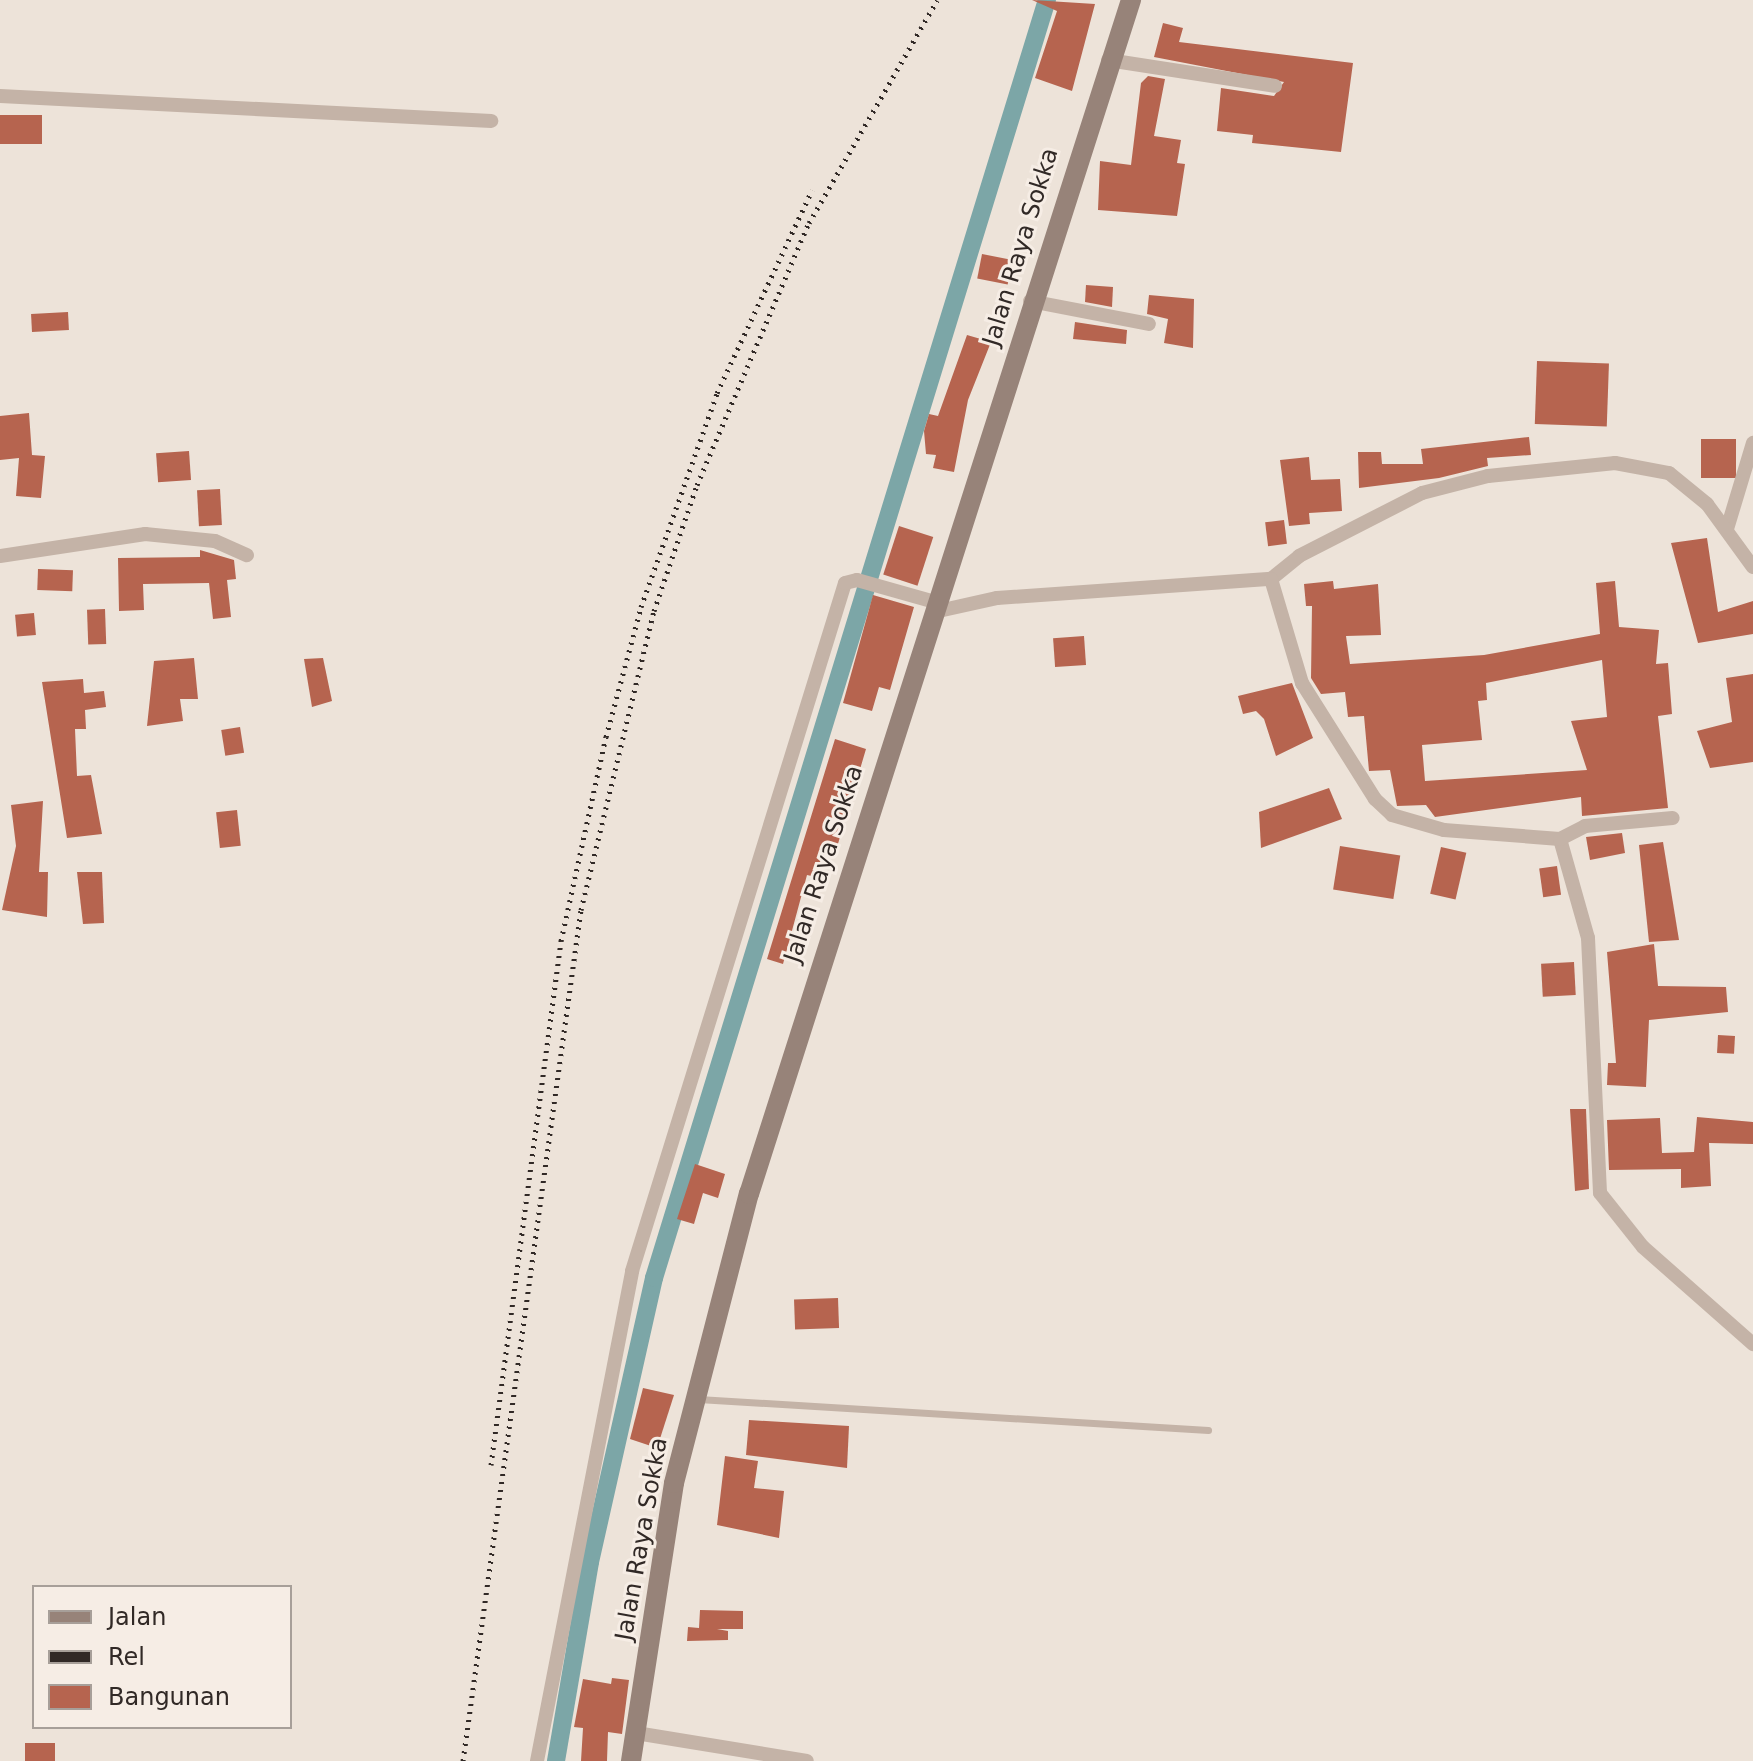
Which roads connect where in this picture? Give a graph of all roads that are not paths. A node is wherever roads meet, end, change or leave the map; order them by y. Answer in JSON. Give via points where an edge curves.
{"nodes":[{"id":1,"x":1131,"y":0,"type":"edge"},
{"id":2,"x":1108,"y":60,"type":"junction"},
{"id":3,"x":1275,"y":86,"type":"dead end"},
{"id":4,"x":0,"y":96,"type":"edge"},
{"id":5,"x":491,"y":121,"type":"dead end"},
{"id":6,"x":1030,"y":301,"type":"junction"},
{"id":7,"x":1149,"y":324,"type":"dead end"},
{"id":8,"x":1753,"y":443,"type":"edge"},
{"id":9,"x":1727,"y":529,"type":"junction"},
{"id":10,"x":247,"y":555,"type":"dead end"},
{"id":11,"x":0,"y":556,"type":"edge"},
{"id":12,"x":1753,"y":567,"type":"edge"},
{"id":13,"x":1271,"y":579,"type":"junction"},
{"id":14,"x":935,"y":607,"type":"junction"},
{"id":15,"x":1673,"y":818,"type":"dead end"},
{"id":16,"x":1560,"y":839,"type":"junction"},
{"id":17,"x":1753,"y":1344,"type":"edge"},
{"id":18,"x":696,"y":1399,"type":"junction"},
{"id":19,"x":1208,"y":1430,"type":"dead end"},
{"id":20,"x":636,"y":1733,"type":"junction"},
{"id":21,"x":537,"y":1761,"type":"edge"},
{"id":22,"x":631,"y":1761,"type":"edge"},
{"id":23,"x":807,"y":1761,"type":"edge"}],
"edges":[{"from":1,"to":2,"type":"main road","name":"Jalan Raya Sokka"},
{"from":2,"to":3,"type":"street"},
{"from":2,"to":6,"type":"main road","name":"Jalan Raya Sokka"},
{"from":4,"to":5,"type":"street"},
{"from":6,"to":7,"type":"street"},
{"from":6,"to":14,"type":"main road","name":"Jalan Raya Sokka"},
{"from":8,"to":9,"type":"street"},
{"from":9,"to":12,"type":"street"},
{"from":9,"to":13,"type":"street","via":[[1669,473],[1646,465],[1568,465],[1455,482],[1396,503]]},
{"from":10,"to":11,"type":"street","via":[[215,541],[145,534]]},
{"from":13,"to":14,"type":"street"},
{"from":13,"to":16,"type":"street","via":[[1302,683],[1375,799],[1392,815],[1444,830]]},
{"from":14,"to":18,"type":"main road","name":"Jalan Raya Sokka","via":[[767,1134]]},
{"from":14,"to":21,"type":"street","via":[[857,580],[845,583],[632,1271]]},
{"from":15,"to":16,"type":"street","via":[[1585,826]]},
{"from":16,"to":17,"type":"street","via":[[1588,938],[1600,1193],[1643,1247]]},
{"from":18,"to":19,"type":"lane"},
{"from":18,"to":20,"type":"main road","name":"Jalan Raya Sokka","via":[[674,1483]]},
{"from":20,"to":22,"type":"main road","name":"Jalan Raya Sokka"},
{"from":20,"to":23,"type":"street"}]}
